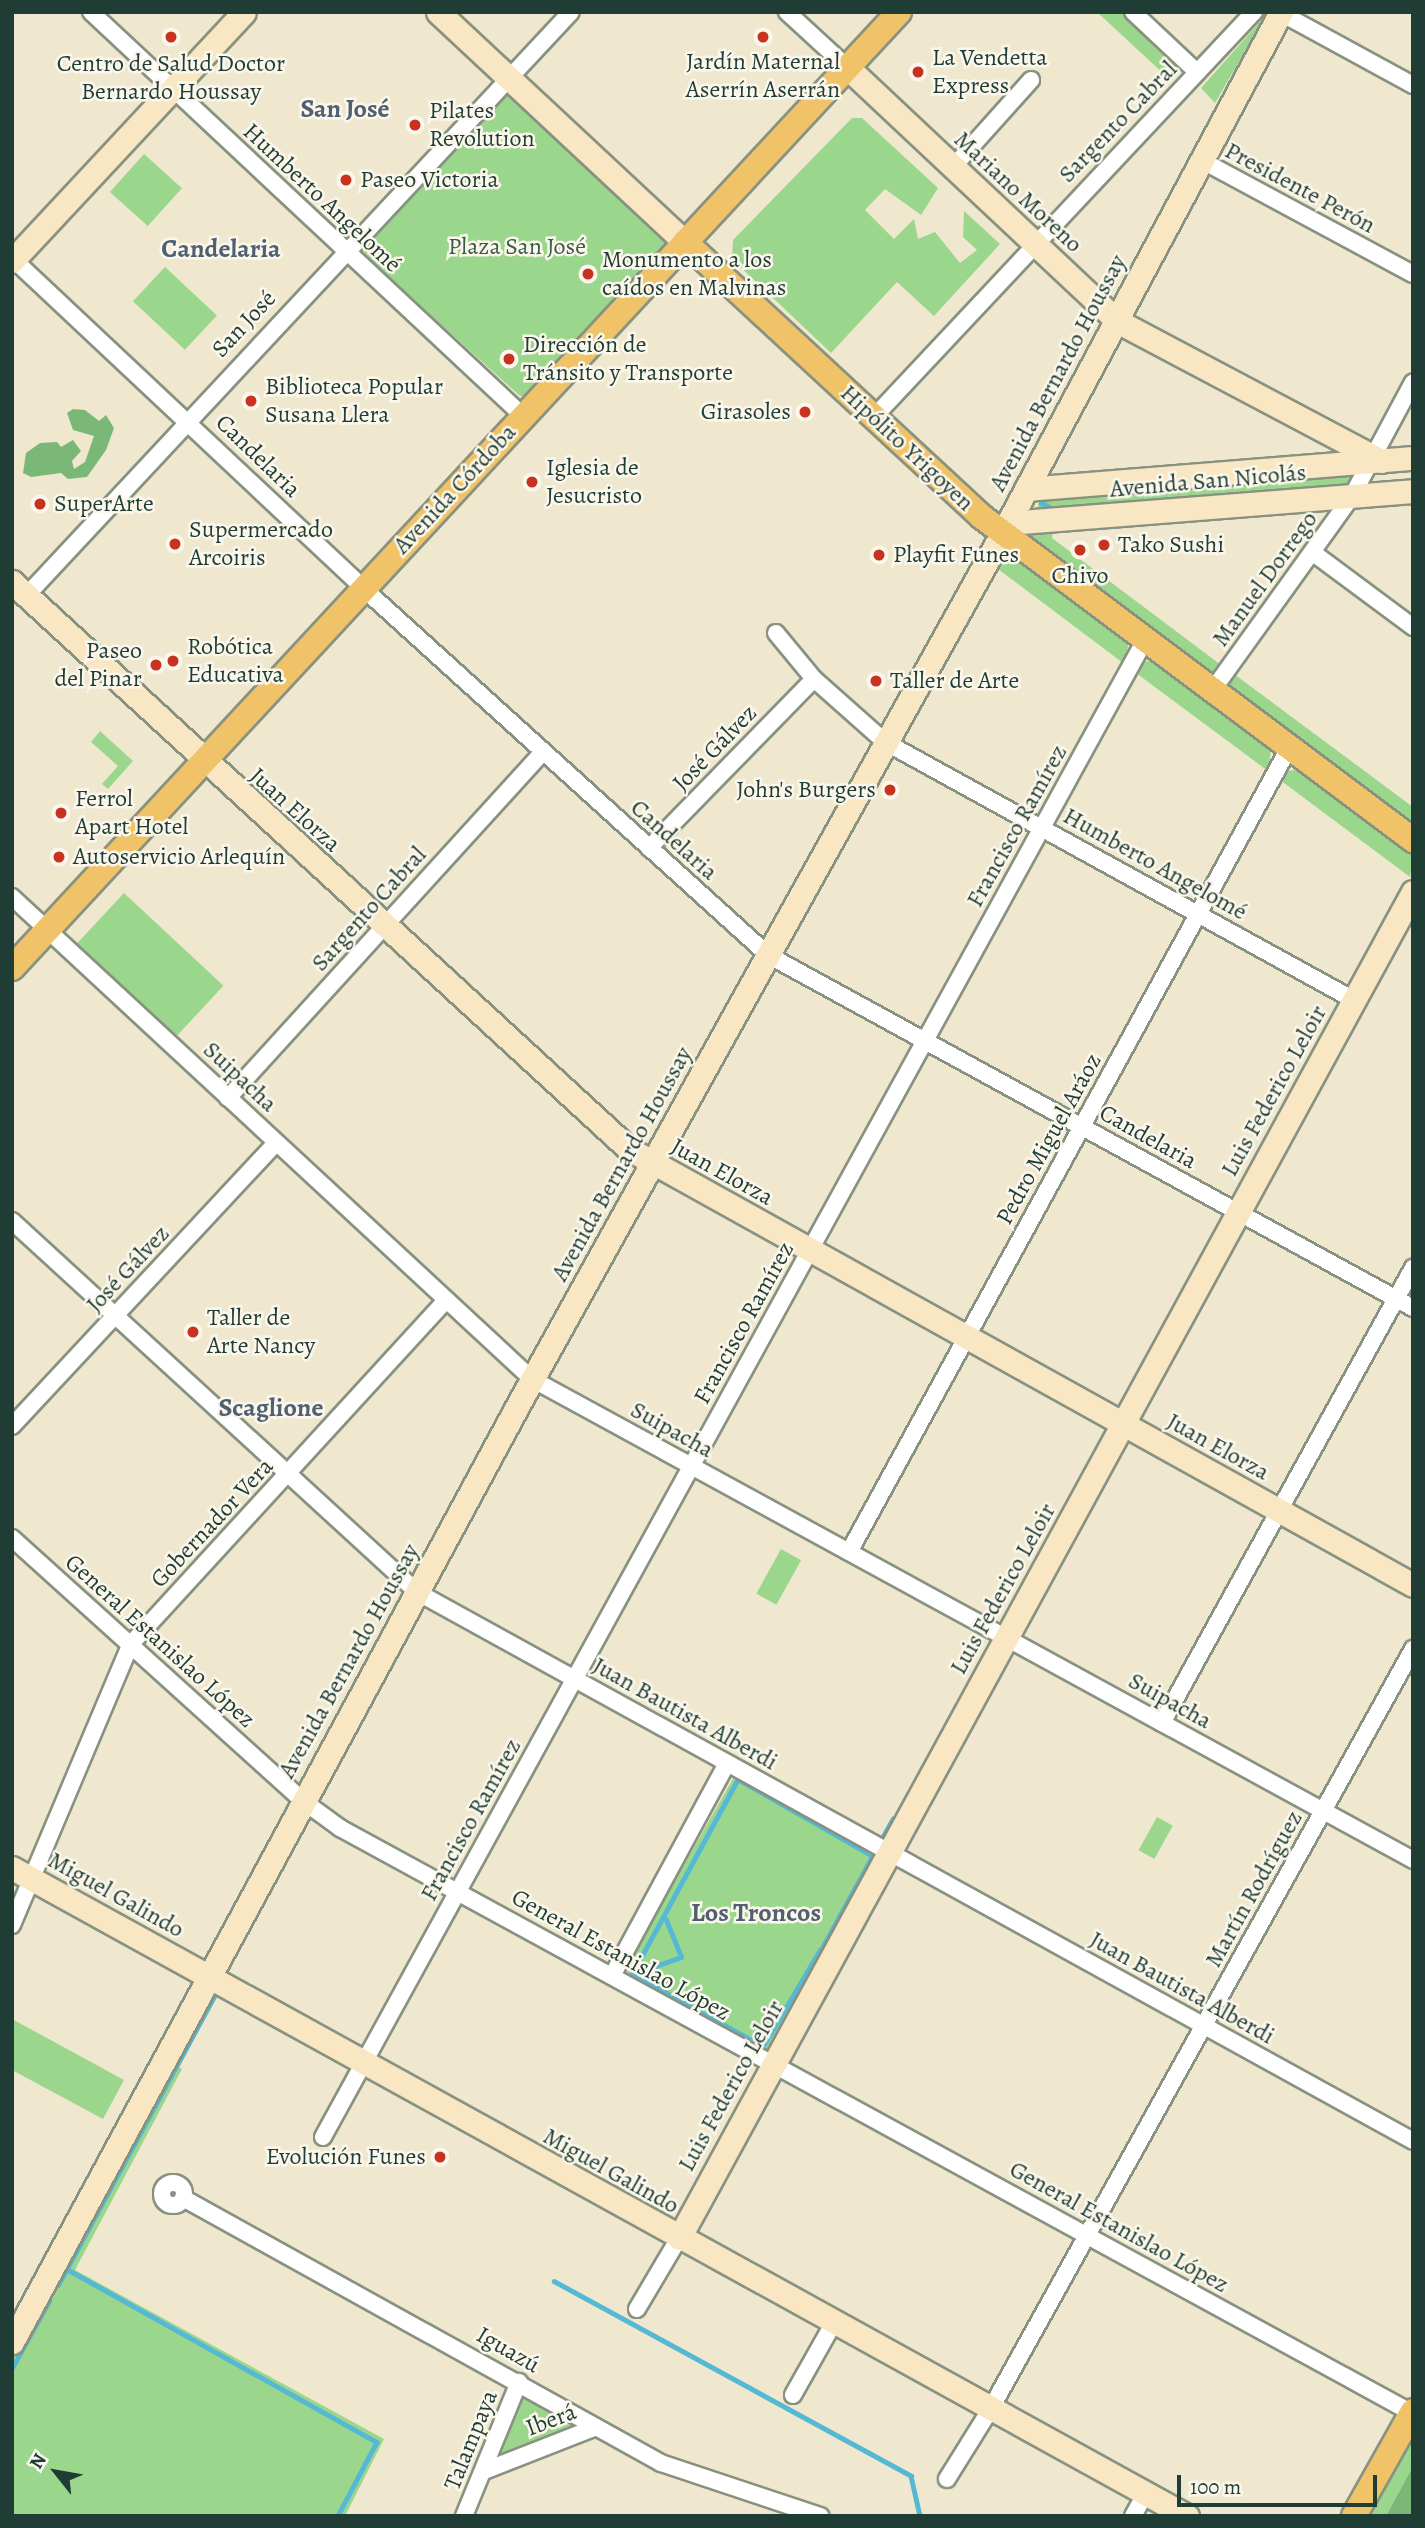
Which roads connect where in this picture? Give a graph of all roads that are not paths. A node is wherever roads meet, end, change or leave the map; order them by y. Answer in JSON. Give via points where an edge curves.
{"nodes":[{"id":1,"x":91,"y":12,"type":"edge"},
{"id":2,"x":244,"y":12,"type":"edge"},
{"id":3,"x":438,"y":12,"type":"edge"},
{"id":4,"x":571,"y":12,"type":"edge"},
{"id":5,"x":787,"y":12,"type":"edge"},
{"id":6,"x":899,"y":12,"type":"edge"},
{"id":7,"x":1133,"y":12,"type":"edge"},
{"id":8,"x":1254,"y":12,"type":"edge"},
{"id":9,"x":1280,"y":13,"type":"edge"},
{"id":10,"x":848,"y":68,"type":"junction"},
{"id":11,"x":1197,"y":72,"type":"junction"},
{"id":12,"x":509,"y":78,"type":"junction"},
{"id":13,"x":1031,"y":80,"type":"dead end"},
{"id":14,"x":1413,"y":85,"type":"edge"},
{"id":15,"x":173,"y":89,"type":"junction"},
{"id":16,"x":1203,"y":161,"type":"junction"},
{"id":17,"x":953,"y":167,"type":"junction"},
{"id":18,"x":685,"y":242,"type":"junction"},
{"id":19,"x":1034,"y":243,"type":"junction"},
{"id":20,"x":346,"y":252,"type":"junction"},
{"id":21,"x":13,"y":260,"type":"edge"},
{"id":22,"x":1413,"y":274,"type":"edge"},
{"id":23,"x":1116,"y":321,"type":"junction"},
{"id":24,"x":1413,"y":382,"type":"edge"},
{"id":25,"x":523,"y":416,"type":"junction"},
{"id":26,"x":873,"y":418,"type":"junction"},
{"id":27,"x":188,"y":421,"type":"junction"},
{"id":28,"x":1413,"y":458,"type":"edge"},
{"id":29,"x":1375,"y":460,"type":"junction"},
{"id":30,"x":1026,"y":489,"type":"junction"},
{"id":31,"x":1413,"y":491,"type":"edge"},
{"id":32,"x":1352,"y":496,"type":"junction"},
{"id":33,"x":1005,"y":528,"type":"junction"},
{"id":34,"x":1312,"y":552,"type":"junction"},
{"id":35,"x":363,"y":589,"type":"junction"},
{"id":36,"x":17,"y":595,"type":"edge"},
{"id":37,"x":1413,"y":627,"type":"edge"},
{"id":38,"x":776,"y":633,"type":"dead end"},
{"id":39,"x":1145,"y":640,"type":"junction"},
{"id":40,"x":814,"y":679,"type":"junction"},
{"id":41,"x":1213,"y":691,"type":"junction"},
{"id":42,"x":885,"y":742,"type":"junction"},
{"id":43,"x":1289,"y":748,"type":"junction"},
{"id":44,"x":543,"y":752,"type":"junction"},
{"id":45,"x":203,"y":762,"type":"junction"},
{"id":46,"x":1042,"y":828,"type":"junction"},
{"id":47,"x":1413,"y":840,"type":"edge"},
{"id":48,"x":649,"y":848,"type":"junction"},
{"id":49,"x":1413,"y":892,"type":"edge"},
{"id":50,"x":12,"y":897,"type":"edge"},
{"id":51,"x":1198,"y":915,"type":"junction"},
{"id":52,"x":384,"y":926,"type":"junction"},
{"id":53,"x":47,"y":930,"type":"junction"},
{"id":54,"x":768,"y":955,"type":"junction"},
{"id":55,"x":12,"y":968,"type":"edge"},
{"id":56,"x":1354,"y":1000,"type":"junction"},
{"id":57,"x":925,"y":1041,"type":"junction"},
{"id":58,"x":228,"y":1098,"type":"junction"},
{"id":59,"x":1082,"y":1127,"type":"junction"},
{"id":60,"x":276,"y":1143,"type":"junction"},
{"id":61,"x":653,"y":1164,"type":"junction"},
{"id":62,"x":1238,"y":1212,"type":"junction"},
{"id":63,"x":12,"y":1221,"type":"edge"},
{"id":64,"x":810,"y":1251,"type":"junction"},
{"id":65,"x":1413,"y":1268,"type":"edge"},
{"id":66,"x":1396,"y":1299,"type":"junction"},
{"id":67,"x":446,"y":1300,"type":"junction"},
{"id":68,"x":1413,"y":1308,"type":"edge"},
{"id":69,"x":115,"y":1315,"type":"junction"},
{"id":70,"x":967,"y":1338,"type":"junction"},
{"id":71,"x":532,"y":1379,"type":"junction"},
{"id":72,"x":1122,"y":1424,"type":"junction"},
{"id":73,"x":12,"y":1426,"type":"edge"},
{"id":74,"x":692,"y":1466,"type":"junction"},
{"id":75,"x":287,"y":1474,"type":"junction"},
{"id":76,"x":1279,"y":1511,"type":"junction"},
{"id":77,"x":12,"y":1538,"type":"edge"},
{"id":78,"x":849,"y":1552,"type":"junction"},
{"id":79,"x":1413,"y":1585,"type":"edge"},
{"id":80,"x":416,"y":1592,"type":"junction"},
{"id":81,"x":1006,"y":1638,"type":"junction"},
{"id":82,"x":131,"y":1645,"type":"junction"},
{"id":83,"x":1413,"y":1649,"type":"edge"},
{"id":84,"x":574,"y":1679,"type":"junction"},
{"id":85,"x":1162,"y":1723,"type":"junction"},
{"id":86,"x":727,"y":1763,"type":"junction"},
{"id":87,"x":303,"y":1801,"type":"junction"},
{"id":88,"x":1324,"y":1811,"type":"junction"},
{"id":89,"x":888,"y":1852,"type":"junction"},
{"id":90,"x":1413,"y":1860,"type":"edge"},
{"id":91,"x":12,"y":1868,"type":"edge"},
{"id":92,"x":33,"y":1879,"type":"junction"},
{"id":93,"x":458,"y":1892,"type":"junction"},
{"id":94,"x":12,"y":1925,"type":"edge"},
{"id":95,"x":612,"y":1976,"type":"junction"},
{"id":96,"x":212,"y":1978,"type":"junction"},
{"id":97,"x":1204,"y":2026,"type":"junction"},
{"id":98,"x":364,"y":2063,"type":"junction"},
{"id":99,"x":773,"y":2064,"type":"junction"},
{"id":100,"x":323,"y":2137,"type":"dead end"},
{"id":101,"x":1413,"y":2141,"type":"edge"},
{"id":102,"x":183,"y":2198,"type":"dead end"},
{"id":103,"x":1087,"y":2236,"type":"junction"},
{"id":104,"x":678,"y":2238,"type":"junction"},
{"id":105,"x":637,"y":2309,"type":"dead end"},
{"id":106,"x":833,"y":2324,"type":"junction"},
{"id":107,"x":12,"y":2342,"type":"edge"},
{"id":108,"x":519,"y":2382,"type":"junction"},
{"id":109,"x":793,"y":2395,"type":"dead end"},
{"id":110,"x":990,"y":2410,"type":"junction"},
{"id":111,"x":1412,"y":2412,"type":"edge"},
{"id":112,"x":596,"y":2427,"type":"junction"},
{"id":113,"x":484,"y":2471,"type":"junction"},
{"id":114,"x":947,"y":2479,"type":"dead end"},
{"id":115,"x":1146,"y":2494,"type":"junction"},
{"id":116,"x":1359,"y":2512,"type":"edge"},
{"id":117,"x":464,"y":2516,"type":"edge"},
{"id":118,"x":820,"y":2516,"type":"edge"},
{"id":119,"x":1133,"y":2516,"type":"edge"},
{"id":120,"x":1187,"y":2516,"type":"edge"}],
"edges":[{"from":1,"to":15,"type":"street","name":"Humberto Angelomé"},
{"from":2,"to":15,"type":"street"},
{"from":3,"to":12,"type":"street","name":"Hipólito Yrigoyen"},
{"from":4,"to":12,"type":"street","name":"San José"},
{"from":5,"to":10,"type":"street","name":"Mariano Moreno"},
{"from":6,"to":10,"type":"main road","name":"Avenida Córdoba"},
{"from":7,"to":11,"type":"street"},
{"from":8,"to":11,"type":"street","name":"Sargento Cabral"},
{"from":9,"to":14,"type":"street"},
{"from":9,"to":16,"type":"street","name":"Avenida Bernardo Houssay"},
{"from":10,"to":17,"type":"street","name":"Mariano Moreno"},
{"from":10,"to":18,"type":"main road","name":"Avenida Córdoba"},
{"from":11,"to":19,"type":"street","name":"Sargento Cabral"},
{"from":12,"to":18,"type":"street","name":"Hipólito Yrigoyen"},
{"from":12,"to":20,"type":"street","name":"San José"},
{"from":13,"to":17,"type":"street"},
{"from":15,"to":20,"type":"street","name":"Humberto Angelomé"},
{"from":15,"to":21,"type":"street"},
{"from":16,"to":22,"type":"street","name":"Presidente Perón"},
{"from":16,"to":23,"type":"street","name":"Avenida Bernardo Houssay"},
{"from":17,"to":19,"type":"street","name":"Mariano Moreno"},
{"from":18,"to":25,"type":"main road","name":"Avenida Córdoba"},
{"from":18,"to":26,"type":"main road","name":"Hipólito Yrigoyen"},
{"from":19,"to":23,"type":"street","name":"Mariano Moreno"},
{"from":19,"to":26,"type":"street","name":"Sargento Cabral"},
{"from":20,"to":25,"type":"street","name":"Humberto Angelomé"},
{"from":20,"to":27,"type":"street","name":"San José"},
{"from":21,"to":27,"type":"street","name":"Candelaria"},
{"from":23,"to":29,"type":"street","name":"Mariano Moreno"},
{"from":23,"to":30,"type":"street","name":"Avenida Bernardo Houssay"},
{"from":24,"to":29,"type":"street","name":"Manuel Dorrego"},
{"from":25,"to":35,"type":"main road","name":"Avenida Córdoba"},
{"from":26,"to":33,"type":"main road","name":"Hipólito Yrigoyen"},
{"from":27,"to":35,"type":"street","name":"Candelaria"},
{"from":27,"to":36,"type":"street","name":"San José"},
{"from":28,"to":29,"type":"street","name":"Avenida San Nicolás"},
{"from":29,"to":30,"type":"street","name":"Avenida San Nicolás"},
{"from":29,"to":32,"type":"street","name":"Manuel Dorrego"},
{"from":30,"to":33,"type":"street","name":"Avenida Bernardo Houssay"},
{"from":31,"to":32,"type":"street","name":"Avenida San Nicolás"},
{"from":32,"to":33,"type":"street","name":"Avenida San Nicolás"},
{"from":32,"to":34,"type":"street","name":"Manuel Dorrego"},
{"from":33,"to":39,"type":"main road","name":"Hipólito Yrigoyen"},
{"from":33,"to":42,"type":"street","name":"Avenida Bernardo Houssay"},
{"from":34,"to":37,"type":"street"},
{"from":34,"to":41,"type":"street","name":"Manuel Dorrego"},
{"from":35,"to":44,"type":"street","name":"Candelaria"},
{"from":35,"to":45,"type":"main road","name":"Avenida Córdoba"},
{"from":36,"to":45,"type":"street","name":"Juan Elorza"},
{"from":38,"to":40,"type":"street","name":"Humberto Angelomé"},
{"from":39,"to":41,"type":"main road","name":"Hipólito Yrigoyen"},
{"from":39,"to":46,"type":"street","name":"Francisco Ramírez"},
{"from":40,"to":42,"type":"street","name":"Humberto Angelomé"},
{"from":40,"to":48,"type":"street","name":"José Gálvez"},
{"from":41,"to":43,"type":"main road","name":"Hipólito Yrigoyen"},
{"from":42,"to":46,"type":"street","name":"Humberto Angelomé"},
{"from":42,"to":54,"type":"street","name":"Avenida Bernardo Houssay"},
{"from":43,"to":47,"type":"main road","name":"Hipólito Yrigoyen"},
{"from":43,"to":51,"type":"street","name":"Pedro Miguel Aráoz"},
{"from":44,"to":48,"type":"street","name":"Candelaria"},
{"from":44,"to":52,"type":"street","name":"Sargento Cabral"},
{"from":45,"to":52,"type":"street","name":"Juan Elorza"},
{"from":45,"to":53,"type":"main road","name":"Avenida Córdoba"},
{"from":46,"to":51,"type":"street","name":"Humberto Angelomé"},
{"from":46,"to":57,"type":"street","name":"Francisco Ramírez"},
{"from":48,"to":54,"type":"street","name":"Candelaria"},
{"from":49,"to":56,"type":"street","name":"Luis Federico Leloir"},
{"from":50,"to":53,"type":"street","name":"Suipacha"},
{"from":51,"to":56,"type":"street","name":"Humberto Angelomé"},
{"from":51,"to":59,"type":"street","name":"Pedro Miguel Aráoz"},
{"from":52,"to":58,"type":"street","name":"Sargento Cabral"},
{"from":52,"to":61,"type":"street","name":"Juan Elorza","via":[[629,1149]]},
{"from":53,"to":55,"type":"main road","name":"Avenida Córdoba"},
{"from":53,"to":58,"type":"street","name":"Suipacha"},
{"from":54,"to":57,"type":"street","name":"Candelaria"},
{"from":54,"to":61,"type":"street","name":"Avenida Bernardo Houssay"},
{"from":56,"to":62,"type":"street","name":"Luis Federico Leloir"},
{"from":57,"to":59,"type":"street","name":"Candelaria"},
{"from":57,"to":64,"type":"street","name":"Francisco Ramírez"},
{"from":58,"to":60,"type":"street","name":"Suipacha"},
{"from":59,"to":62,"type":"street","name":"Candelaria"},
{"from":59,"to":70,"type":"street","name":"Pedro Miguel Aráoz"},
{"from":60,"to":67,"type":"street","name":"Suipacha"},
{"from":60,"to":69,"type":"street","name":"José Gálvez"},
{"from":61,"to":64,"type":"street","name":"Juan Elorza"},
{"from":61,"to":71,"type":"street","name":"Avenida Bernardo Houssay"},
{"from":62,"to":66,"type":"street","name":"Candelaria"},
{"from":62,"to":72,"type":"street","name":"Luis Federico Leloir"},
{"from":63,"to":69,"type":"street","name":"Juan Bautista Alberdi"},
{"from":64,"to":70,"type":"street","name":"Juan Elorza"},
{"from":64,"to":74,"type":"street","name":"Francisco Ramírez"},
{"from":65,"to":66,"type":"street"},
{"from":66,"to":68,"type":"street","name":"Candelaria"},
{"from":66,"to":76,"type":"street"},
{"from":67,"to":71,"type":"street","name":"Suipacha"},
{"from":67,"to":75,"type":"street","name":"Gobernador Vera"},
{"from":69,"to":73,"type":"street","name":"José Gálvez"},
{"from":69,"to":75,"type":"street","name":"Juan Bautista Alberdi"},
{"from":70,"to":72,"type":"street","name":"Juan Elorza"},
{"from":70,"to":78,"type":"street","name":"Pedro Miguel Aráoz"},
{"from":71,"to":74,"type":"street","name":"Suipacha"},
{"from":71,"to":80,"type":"street","name":"Avenida Bernardo Houssay"},
{"from":72,"to":76,"type":"street","name":"Juan Elorza"},
{"from":72,"to":81,"type":"street","name":"Luis Federico Leloir"},
{"from":74,"to":78,"type":"street","name":"Suipacha"},
{"from":74,"to":84,"type":"street","name":"Francisco Ramírez"},
{"from":75,"to":80,"type":"street","name":"Juan Bautista Alberdi"},
{"from":75,"to":82,"type":"street","name":"Gobernador Vera"},
{"from":76,"to":79,"type":"street","name":"Juan Elorza"},
{"from":76,"to":85,"type":"street"},
{"from":77,"to":82,"type":"street","name":"General Estanislao López"},
{"from":78,"to":81,"type":"street","name":"Suipacha"},
{"from":80,"to":84,"type":"street","name":"Juan Bautista Alberdi"},
{"from":80,"to":87,"type":"street","name":"Avenida Bernardo Houssay"},
{"from":81,"to":85,"type":"street","name":"Suipacha"},
{"from":81,"to":89,"type":"street","name":"Luis Federico Leloir"},
{"from":82,"to":87,"type":"street","name":"General Estanislao López"},
{"from":82,"to":92,"type":"street","name":"Gobernador Vera"},
{"from":83,"to":88,"type":"street","name":"Martín Rodríguez"},
{"from":84,"to":86,"type":"street","name":"Juan Bautista Alberdi"},
{"from":84,"to":93,"type":"street","name":"Francisco Ramírez"},
{"from":85,"to":88,"type":"street","name":"Suipacha"},
{"from":86,"to":89,"type":"street","name":"Juan Bautista Alberdi"},
{"from":86,"to":95,"type":"street"},
{"from":87,"to":93,"type":"street","name":"General Estanislao López","via":[[340,1828]]},
{"from":87,"to":96,"type":"street","name":"Avenida Bernardo Houssay"},
{"from":88,"to":90,"type":"street","name":"Suipacha"},
{"from":88,"to":97,"type":"street","name":"Martín Rodríguez"},
{"from":89,"to":97,"type":"street","name":"Juan Bautista Alberdi"},
{"from":89,"to":99,"type":"street","name":"Luis Federico Leloir"},
{"from":91,"to":92,"type":"street","name":"Miguel Galindo"},
{"from":92,"to":94,"type":"street","name":"Gobernador Vera"},
{"from":92,"to":96,"type":"street","name":"Miguel Galindo"},
{"from":93,"to":95,"type":"street","name":"General Estanislao López"},
{"from":93,"to":98,"type":"street","name":"Francisco Ramírez"},
{"from":95,"to":99,"type":"street","name":"General Estanislao López"},
{"from":96,"to":98,"type":"street","name":"Miguel Galindo"},
{"from":96,"to":107,"type":"street","name":"Avenida Bernardo Houssay"},
{"from":97,"to":101,"type":"street","name":"Juan Bautista Alberdi"},
{"from":97,"to":103,"type":"street","name":"Martín Rodríguez"},
{"from":98,"to":100,"type":"street","name":"Francisco Ramírez"},
{"from":98,"to":104,"type":"street","name":"Miguel Galindo"},
{"from":99,"to":103,"type":"street","name":"General Estanislao López"},
{"from":99,"to":104,"type":"street","name":"Luis Federico Leloir"},
{"from":102,"to":108,"type":"street","name":"Iguazú"},
{"from":103,"to":110,"type":"street","name":"Martín Rodríguez"},
{"from":103,"to":111,"type":"street","name":"General Estanislao López"},
{"from":104,"to":105,"type":"street","name":"Luis Federico Leloir"},
{"from":104,"to":106,"type":"street","name":"Miguel Galindo"},
{"from":106,"to":109,"type":"street"},
{"from":106,"to":110,"type":"street","name":"Miguel Galindo"},
{"from":108,"to":112,"type":"street","name":"Iguazú"},
{"from":108,"to":113,"type":"street","name":"Talampaya"},
{"from":110,"to":114,"type":"street","name":"Martín Rodríguez"},
{"from":110,"to":115,"type":"street","name":"Miguel Galindo"},
{"from":111,"to":116,"type":"main road"},
{"from":112,"to":113,"type":"street","name":"Iberá"},
{"from":112,"to":118,"type":"street","name":"Iguazú","via":[[661,2463]]},
{"from":113,"to":117,"type":"street","name":"Talampaya"},
{"from":115,"to":119,"type":"street"},
{"from":115,"to":120,"type":"street","name":"Miguel Galindo"}]}
